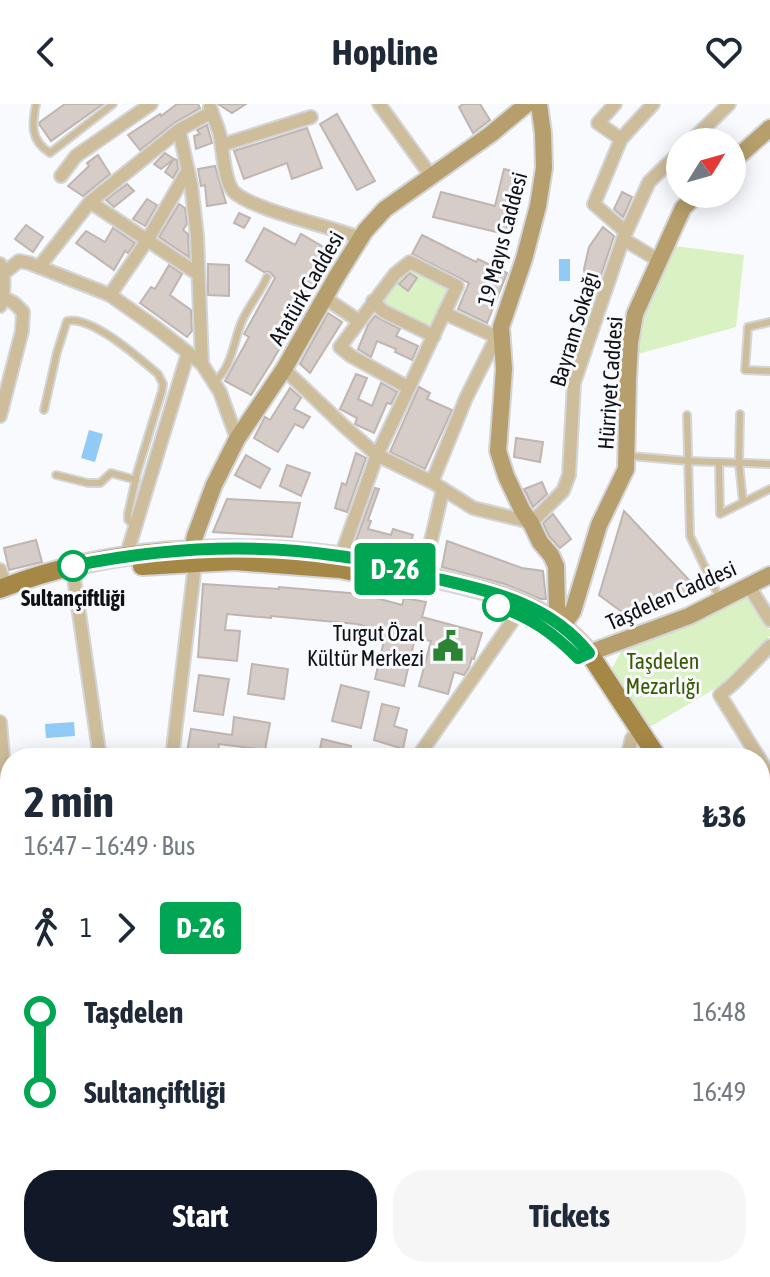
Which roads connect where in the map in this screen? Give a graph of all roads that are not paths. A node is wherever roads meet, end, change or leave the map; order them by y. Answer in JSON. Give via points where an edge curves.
{"nodes":[{"id":1,"x":36,"y":104,"type":"edge"},
{"id":2,"x":113,"y":104,"type":"edge"},
{"id":3,"x":151,"y":104,"type":"edge"},
{"id":4,"x":379,"y":104,"type":"edge"},
{"id":5,"x":527,"y":104,"type":"edge"},
{"id":6,"x":539,"y":104,"type":"edge"},
{"id":7,"x":615,"y":104,"type":"edge"},
{"id":8,"x":653,"y":104,"type":"edge"},
{"id":9,"x":729,"y":104,"type":"edge"},
{"id":10,"x":210,"y":108,"type":"edge"},
{"id":11,"x":311,"y":117,"type":"dead end"},
{"id":12,"x":704,"y":128,"type":"edge"},
{"id":13,"x":770,"y":128,"type":"edge"},
{"id":14,"x":179,"y":130,"type":"junction"},
{"id":15,"x":621,"y":139,"type":"junction"},
{"id":16,"x":222,"y":145,"type":"junction"},
{"id":17,"x":746,"y":149,"type":"edge"},
{"id":18,"x":666,"y":166,"type":"edge"},
{"id":19,"x":188,"y":170,"type":"junction"},
{"id":20,"x":61,"y":176,"type":"dead end"},
{"id":21,"x":431,"y":176,"type":"junction"},
{"id":22,"x":90,"y":202,"type":"junction"},
{"id":23,"x":683,"y":208,"type":"edge"},
{"id":24,"x":625,"y":235,"type":"junction"},
{"id":25,"x":360,"y":238,"type":"junction"},
{"id":26,"x":148,"y":239,"type":"junction"},
{"id":27,"x":658,"y":260,"type":"junction"},
{"id":28,"x":39,"y":267,"type":"junction"},
{"id":29,"x":198,"y":274,"type":"junction"},
{"id":30,"x":267,"y":277,"type":"dead end"},
{"id":31,"x":2,"y":285,"type":"edge"},
{"id":32,"x":110,"y":295,"type":"junction"},
{"id":33,"x":325,"y":298,"type":"junction"},
{"id":34,"x":373,"y":301,"type":"junction"},
{"id":35,"x":444,"y":313,"type":"junction"},
{"id":36,"x":359,"y":321,"type":"junction"},
{"id":37,"x":770,"y":322,"type":"edge"},
{"id":38,"x":499,"y":332,"type":"junction"},
{"id":39,"x":434,"y":336,"type":"junction"},
{"id":40,"x":188,"y":353,"type":"junction"},
{"id":41,"x":202,"y":364,"type":"junction"},
{"id":42,"x":284,"y":369,"type":"junction"},
{"id":43,"x":770,"y":371,"type":"edge"},
{"id":44,"x":213,"y":383,"type":"junction"},
{"id":45,"x":409,"y":388,"type":"junction"},
{"id":46,"x":44,"y":410,"type":"dead end"},
{"id":47,"x":740,"y":414,"type":"dead end"},
{"id":48,"x":687,"y":415,"type":"dead end"},
{"id":49,"x":0,"y":416,"type":"edge"},
{"id":50,"x":237,"y":439,"type":"junction"},
{"id":51,"x":377,"y":455,"type":"junction"},
{"id":52,"x":627,"y":456,"type":"junction"},
{"id":53,"x":688,"y":461,"type":"junction"},
{"id":54,"x":719,"y":462,"type":"junction"},
{"id":55,"x":739,"y":463,"type":"junction"},
{"id":56,"x":770,"y":464,"type":"edge"},
{"id":57,"x":56,"y":475,"type":"dead end"},
{"id":58,"x":136,"y":480,"type":"junction"},
{"id":59,"x":437,"y":486,"type":"junction"},
{"id":60,"x":770,"y":489,"type":"edge"},
{"id":61,"x":743,"y":502,"type":"junction"},
{"id":62,"x":531,"y":523,"type":"junction"},
{"id":63,"x":135,"y":526,"type":"junction"},
{"id":64,"x":341,"y":556,"type":"junction"},
{"id":65,"x":126,"y":557,"type":"junction"},
{"id":66,"x":194,"y":557,"type":"junction"},
{"id":67,"x":770,"y":575,"type":"edge"},
{"id":68,"x":74,"y":578,"type":"junction"},
{"id":69,"x":422,"y":581,"type":"junction"},
{"id":70,"x":749,"y":586,"type":"junction"},
{"id":71,"x":3,"y":589,"type":"edge"},
{"id":72,"x":721,"y":600,"type":"junction"},
{"id":73,"x":518,"y":613,"type":"junction"},
{"id":74,"x":770,"y":620,"type":"edge"},
{"id":75,"x":560,"y":632,"type":"junction"},
{"id":76,"x":770,"y":646,"type":"edge"},
{"id":77,"x":584,"y":656,"type":"junction"},
{"id":78,"x":0,"y":722,"type":"edge"},
{"id":79,"x":632,"y":738,"type":"junction"},
{"id":80,"x":2,"y":748,"type":"edge"},
{"id":81,"x":99,"y":748,"type":"edge"},
{"id":82,"x":173,"y":748,"type":"edge"},
{"id":83,"x":424,"y":748,"type":"edge"},
{"id":84,"x":630,"y":748,"type":"edge"},
{"id":85,"x":638,"y":748,"type":"edge"},
{"id":86,"x":651,"y":748,"type":"edge"},
{"id":87,"x":752,"y":748,"type":"edge"}],
"edges":[{"from":1,"to":2,"type":"lane","via":[[33,132],[50,153]]},
{"from":3,"to":20,"type":"street","via":[[76,156]]},
{"from":4,"to":21,"type":"street"},
{"from":5,"to":21,"type":"street","name":"Atatürk Caddesi"},
{"from":6,"to":38,"type":"street","name":"19 Mayıs Caddesi","via":[[544,168],[538,206]]},
{"from":7,"to":15,"type":"street","via":[[598,123]]},
{"from":8,"to":15,"type":"street"},
{"from":9,"to":12,"type":"street"},
{"from":10,"to":14,"type":"street"},
{"from":10,"to":16,"type":"street"},
{"from":11,"to":16,"type":"street"},
{"from":13,"to":17,"type":"street"},
{"from":14,"to":19,"type":"street"},
{"from":14,"to":22,"type":"street"},
{"from":15,"to":24,"type":"street","via":[[594,204]]},
{"from":16,"to":25,"type":"street","via":[[233,191],[253,203]]},
{"from":18,"to":24,"type":"street","name":"Bayram Sokağı","via":[[649,182]]},
{"from":19,"to":26,"type":"street"},
{"from":19,"to":29,"type":"street"},
{"from":21,"to":25,"type":"street","name":"Atatürk Caddesi","via":[[385,209]]},
{"from":22,"to":26,"type":"street"},
{"from":22,"to":28,"type":"street"},
{"from":23,"to":27,"type":"street","name":"Hürriyet Caddesi"},
{"from":24,"to":27,"type":"street"},
{"from":24,"to":62,"type":"street","name":"Bayram Sokağı","via":[[574,383],[569,475],[563,491]]},
{"from":25,"to":33,"type":"street","name":"Atatürk Caddesi"},
{"from":26,"to":29,"type":"street"},
{"from":26,"to":32,"type":"street"},
{"from":27,"to":52,"type":"street","name":"Hürriyet Caddesi","via":[[635,314]]},
{"from":28,"to":31,"type":"street","via":[[19,261]]},
{"from":28,"to":32,"type":"street"},
{"from":29,"to":41,"type":"street"},
{"from":30,"to":44,"type":"lane","via":[[223,373]]},
{"from":31,"to":49,"type":"street","via":[[23,312]]},
{"from":32,"to":40,"type":"street"},
{"from":33,"to":36,"type":"street"},
{"from":33,"to":42,"type":"street","name":"Atatürk Caddesi"},
{"from":34,"to":35,"type":"street","via":[[410,262],[457,286]]},
{"from":34,"to":36,"type":"street"},
{"from":34,"to":39,"type":"street"},
{"from":35,"to":38,"type":"street"},
{"from":35,"to":39,"type":"street"},
{"from":36,"to":45,"type":"street","via":[[340,347]]},
{"from":37,"to":43,"type":"lane","via":[[748,327],[745,370]]},
{"from":38,"to":59,"type":"street","via":[[466,398]]},
{"from":38,"to":62,"type":"street","name":"19 Mayıs Caddesi","via":[[504,369],[498,451]]},
{"from":39,"to":45,"type":"street"},
{"from":40,"to":41,"type":"street"},
{"from":40,"to":63,"type":"street"},
{"from":41,"to":44,"type":"street"},
{"from":42,"to":50,"type":"street","name":"Atatürk Caddesi"},
{"from":42,"to":51,"type":"street"},
{"from":44,"to":50,"type":"street"},
{"from":45,"to":51,"type":"street"},
{"from":46,"to":58,"type":"lane","via":[[67,321],[102,331],[145,363],[163,384]]},
{"from":47,"to":55,"type":"lane"},
{"from":48,"to":53,"type":"lane"},
{"from":50,"to":66,"type":"street","name":"Atatürk Caddesi","via":[[195,536]]},
{"from":51,"to":59,"type":"street"},
{"from":51,"to":64,"type":"street"},
{"from":52,"to":53,"type":"lane"},
{"from":52,"to":75,"type":"street","name":"Hürriyet Caddesi","via":[[573,611]]},
{"from":53,"to":54,"type":"lane"},
{"from":53,"to":72,"type":"lane","via":[[690,536]]},
{"from":54,"to":55,"type":"lane"},
{"from":54,"to":61,"type":"lane","via":[[720,514]]},
{"from":55,"to":56,"type":"lane"},
{"from":55,"to":61,"type":"lane"},
{"from":57,"to":58,"type":"lane","via":[[88,483],[100,483],[111,473]]},
{"from":58,"to":63,"type":"lane","via":[[128,514]]},
{"from":59,"to":62,"type":"street","via":[[473,508]]},
{"from":59,"to":69,"type":"street"},
{"from":60,"to":61,"type":"lane"},
{"from":62,"to":75,"type":"street","name":"19 Mayıs Caddesi","via":[[556,566]]},
{"from":63,"to":65,"type":"street"},
{"from":64,"to":66,"type":"main road","via":[[291,551]]},
{"from":64,"to":69,"type":"main road"},
{"from":65,"to":66,"type":"main road"},
{"from":65,"to":71,"type":"main road","via":[[44,573]]},
{"from":66,"to":68,"type":"main road"},
{"from":66,"to":69,"type":"main road"},
{"from":66,"to":82,"type":"street"},
{"from":67,"to":70,"type":"street","name":"Taşdelen Caddesi"},
{"from":68,"to":71,"type":"main road"},
{"from":68,"to":81,"type":"street"},
{"from":69,"to":73,"type":"main road"},
{"from":69,"to":75,"type":"main road","via":[[501,595],[543,613]]},
{"from":70,"to":72,"type":"street","name":"Taşdelen Caddesi"},
{"from":70,"to":74,"type":"street"},
{"from":72,"to":77,"type":"street","name":"Taşdelen Caddesi"},
{"from":73,"to":75,"type":"main road"},
{"from":73,"to":83,"type":"street"},
{"from":75,"to":77,"type":"main road"},
{"from":76,"to":87,"type":"street","via":[[720,695]]},
{"from":77,"to":79,"type":"main road"},
{"from":77,"to":86,"type":"main road"},
{"from":78,"to":80,"type":"street"},
{"from":79,"to":84,"type":"street"},
{"from":79,"to":85,"type":"main road"}]}
